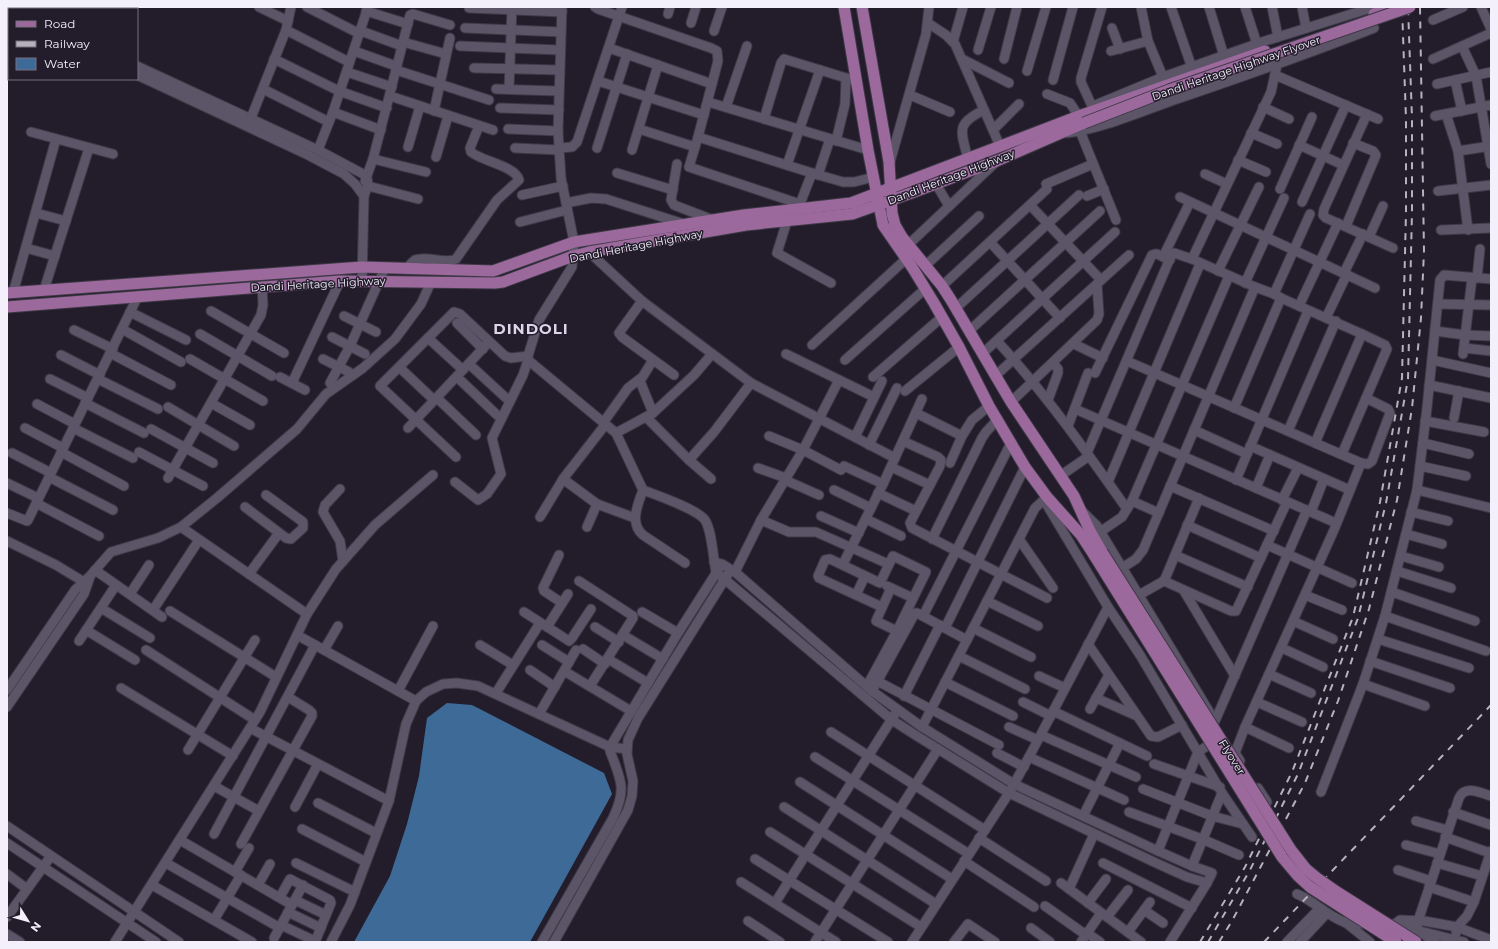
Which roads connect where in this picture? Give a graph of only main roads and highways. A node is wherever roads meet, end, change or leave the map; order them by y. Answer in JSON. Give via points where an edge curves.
{"nodes":[{"id":1,"x":844,"y":7,"type":"edge"},
{"id":2,"x":862,"y":7,"type":"edge"},
{"id":3,"x":1392,"y":7,"type":"edge"},
{"id":4,"x":1410,"y":7,"type":"edge"},
{"id":5,"x":1080,"y":121,"type":"junction"},
{"id":6,"x":1063,"y":133,"type":"joint"},
{"id":7,"x":892,"y":188,"type":"junction"},
{"id":8,"x":877,"y":193,"type":"junction"},
{"id":9,"x":892,"y":200,"type":"junction"},
{"id":10,"x":879,"y":205,"type":"junction"},
{"id":11,"x":799,"y":206,"type":"joint"},
{"id":12,"x":10,"y":293,"type":"edge"},
{"id":13,"x":7,"y":307,"type":"edge"},
{"id":14,"x":1090,"y":533,"type":"junction"},
{"id":15,"x":1098,"y":554,"type":"junction"},
{"id":16,"x":1396,"y":942,"type":"edge"},
{"id":17,"x":1416,"y":942,"type":"edge"}],
"edges":[{"from":1,"to":8,"type":"main road","via":[[851,79]]},
{"from":2,"to":7,"type":"main road","via":[[890,162]]},
{"from":3,"to":5,"type":"main road","name":"Dandi Heritage Highway Flyover"},
{"from":4,"to":5,"type":"main road","name":"Dandi Heritage Highway Flyover","bridge":true},
{"from":5,"to":6,"type":"main road","name":"Dandi Heritage Highway Flyover"},
{"from":5,"to":7,"type":"main road","name":"Dandi Heritage Highway Flyover","via":[[1054,125]]},
{"from":6,"to":9,"type":"main road","name":"Dandi Heritage Highway"},
{"from":7,"to":8,"type":"main road","name":"Dandi Heritage Highway Flyover"},
{"from":7,"to":9,"type":"main road"},
{"from":8,"to":10,"type":"main road"},
{"from":8,"to":11,"type":"main road","name":"Dandi Heritage Highway Flyover","via":[[851,203]]},
{"from":9,"to":10,"type":"main road","name":"Dandi Heritage Highway"},
{"from":9,"to":14,"type":"main road","via":[[895,225],[956,308],[1011,402],[1074,496]]},
{"from":10,"to":13,"type":"main road","name":"Dandi Heritage Highway","via":[[852,214],[746,225],[589,252],[503,282],[340,281]]},
{"from":10,"to":14,"type":"main road","via":[[883,225],[926,289],[1025,467],[1046,499]]},
{"from":11,"to":12,"type":"main road","name":"Dandi Heritage Highway","via":[[574,242],[494,271],[362,267]]},
{"from":14,"to":15,"type":"main road","name":"Flyover"},
{"from":15,"to":16,"type":"main road","name":"Flyover","bridge":true,"via":[[1282,857],[1310,887]]},
{"from":15,"to":17,"type":"main road","name":"Flyover","bridge":true,"via":[[1291,850],[1306,869],[1337,892]]}]}
